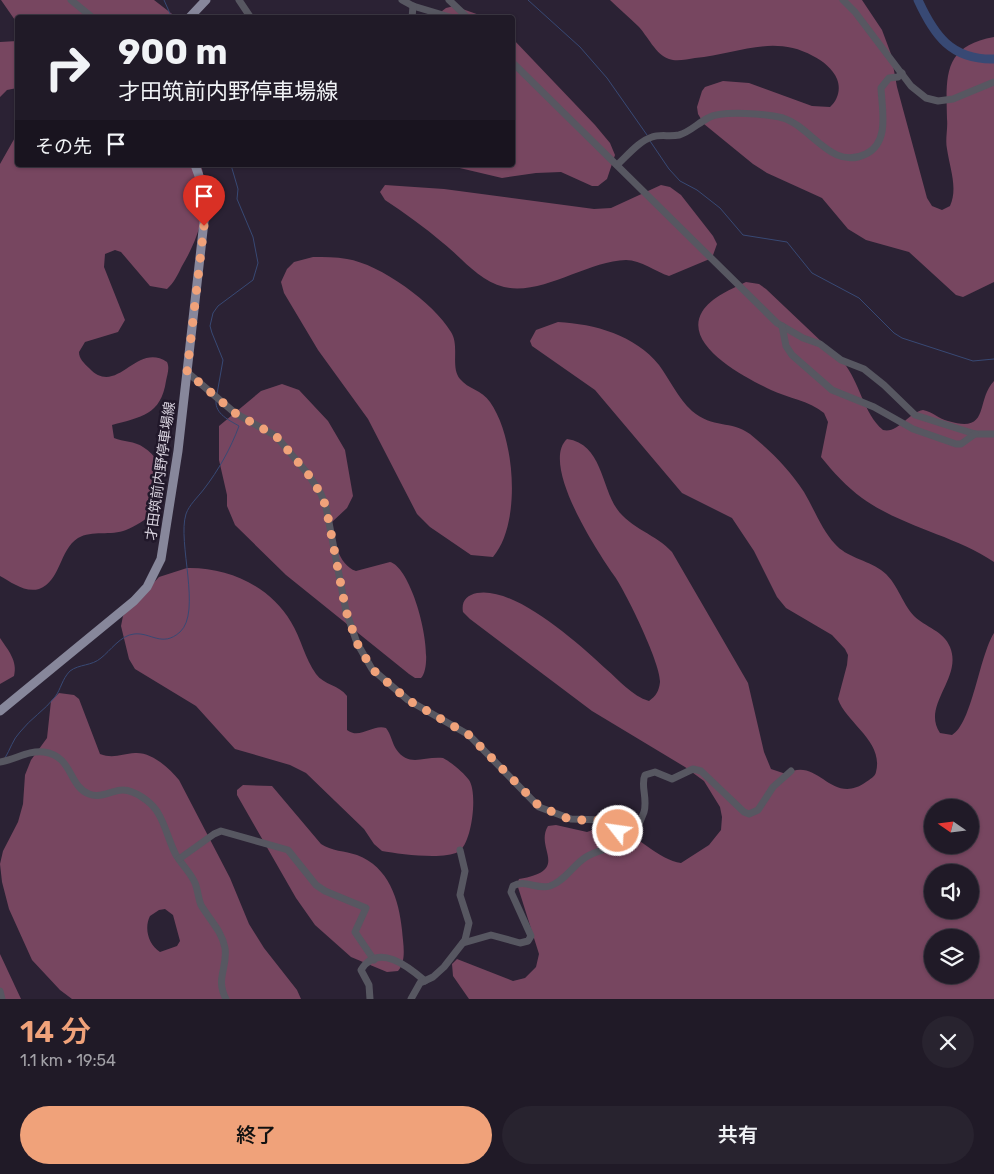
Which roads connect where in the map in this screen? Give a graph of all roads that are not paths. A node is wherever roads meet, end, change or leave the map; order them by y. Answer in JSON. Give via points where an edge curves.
{"nodes":[{"id":1,"x":71,"y":0,"type":"edge"},
{"id":2,"x":206,"y":0,"type":"edge"},
{"id":3,"x":238,"y":0,"type":"edge"},
{"id":4,"x":402,"y":0,"type":"edge"},
{"id":5,"x":449,"y":0,"type":"edge"},
{"id":6,"x":843,"y":0,"type":"edge"},
{"id":7,"x":413,"y":6,"type":"junction"},
{"id":8,"x":88,"y":15,"type":"edge"},
{"id":9,"x":192,"y":15,"type":"edge"},
{"id":10,"x":249,"y":15,"type":"edge"},
{"id":11,"x":412,"y":15,"type":"edge"},
{"id":12,"x":443,"y":15,"type":"edge"},
{"id":13,"x":465,"y":15,"type":"edge"},
{"id":14,"x":515,"y":65,"type":"edge"},
{"id":15,"x":902,"y":73,"type":"junction"},
{"id":16,"x":994,"y":82,"type":"edge"},
{"id":17,"x":617,"y":165,"type":"junction"},
{"id":18,"x":196,"y":167,"type":"edge"},
{"id":19,"x":782,"y":326,"type":"junction"},
{"id":20,"x":187,"y":372,"type":"junction"},
{"id":21,"x":975,"y":434,"type":"junction"},
{"id":22,"x":994,"y":434,"type":"edge"},
{"id":23,"x":0,"y":711,"type":"edge"},
{"id":24,"x":0,"y":762,"type":"edge"},
{"id":25,"x":791,"y":771,"type":"dead end"},
{"id":26,"x":628,"y":838,"type":"junction"},
{"id":27,"x":460,"y":850,"type":"dead end"},
{"id":28,"x":179,"y":859,"type":"junction"},
{"id":29,"x":463,"y":944,"type":"junction"},
{"id":30,"x":374,"y":960,"type":"junction"},
{"id":31,"x":425,"y":981,"type":"junction"},
{"id":32,"x":0,"y":991,"type":"edge"},
{"id":33,"x":2,"y":999,"type":"edge"},
{"id":34,"x":226,"y":999,"type":"edge"},
{"id":35,"x":370,"y":999,"type":"edge"},
{"id":36,"x":411,"y":999,"type":"edge"}],
"edges":[{"from":1,"to":8,"type":"street"},
{"from":2,"to":9,"type":"main road"},
{"from":3,"to":10,"type":"street"},
{"from":4,"to":7,"type":"street"},
{"from":5,"to":13,"type":"street"},
{"from":6,"to":15,"type":"street"},
{"from":7,"to":11,"type":"street"},
{"from":7,"to":12,"type":"street"},
{"from":14,"to":17,"type":"street"},
{"from":15,"to":16,"type":"street","via":[[911,86],[926,98],[938,101],[953,99]]},
{"from":15,"to":17,"type":"street","via":[[890,78],[881,88],[881,137],[861,156],[853,158],[831,152],[786,119],[717,114],[678,135],[653,136]]},
{"from":17,"to":19,"type":"street"},
{"from":18,"to":20,"type":"main road","name":"才田筑前内野停車場線","via":[[202,184],[205,213]]},
{"from":19,"to":21,"type":"street","via":[[820,344],[841,360],[864,369],[915,415]]},
{"from":19,"to":21,"type":"street","via":[[786,346],[792,355],[842,396],[874,407],[913,429],[956,444]]},
{"from":20,"to":23,"type":"main road","name":"才田筑前内野停車場線","via":[[168,522],[155,574],[134,602]]},
{"from":20,"to":26,"type":"street","via":[[235,413],[276,436],[321,494],[346,611],[357,643],[372,669],[408,700],[469,735],[539,806],[571,820],[604,820]]},
{"from":21,"to":22,"type":"street"},
{"from":24,"to":28,"type":"street","via":[[29,752],[43,752],[61,759],[87,794],[98,796],[120,788],[133,792],[158,812]]},
{"from":25,"to":26,"type":"street","via":[[773,787],[758,810],[749,814],[701,771],[693,769],[672,779],[650,772],[642,781],[646,799],[644,812]]},
{"from":26,"to":29,"type":"street","via":[[585,857],[550,886],[521,883],[513,886],[511,892],[531,936],[525,943],[491,935]]},
{"from":27,"to":29,"type":"street","via":[[465,871],[460,895],[469,923]]},
{"from":28,"to":30,"type":"street","via":[[221,831],[288,850],[316,885],[366,908],[355,932]]},
{"from":28,"to":34,"type":"street","via":[[193,879],[202,906],[223,940],[225,959],[220,982]]},
{"from":29,"to":31,"type":"street","via":[[444,967]]},
{"from":30,"to":31,"type":"street","via":[[400,961]]},
{"from":30,"to":35,"type":"street","via":[[361,970],[369,985]]},
{"from":31,"to":36,"type":"street","via":[[420,983]]},
{"from":32,"to":33,"type":"street"}]}
